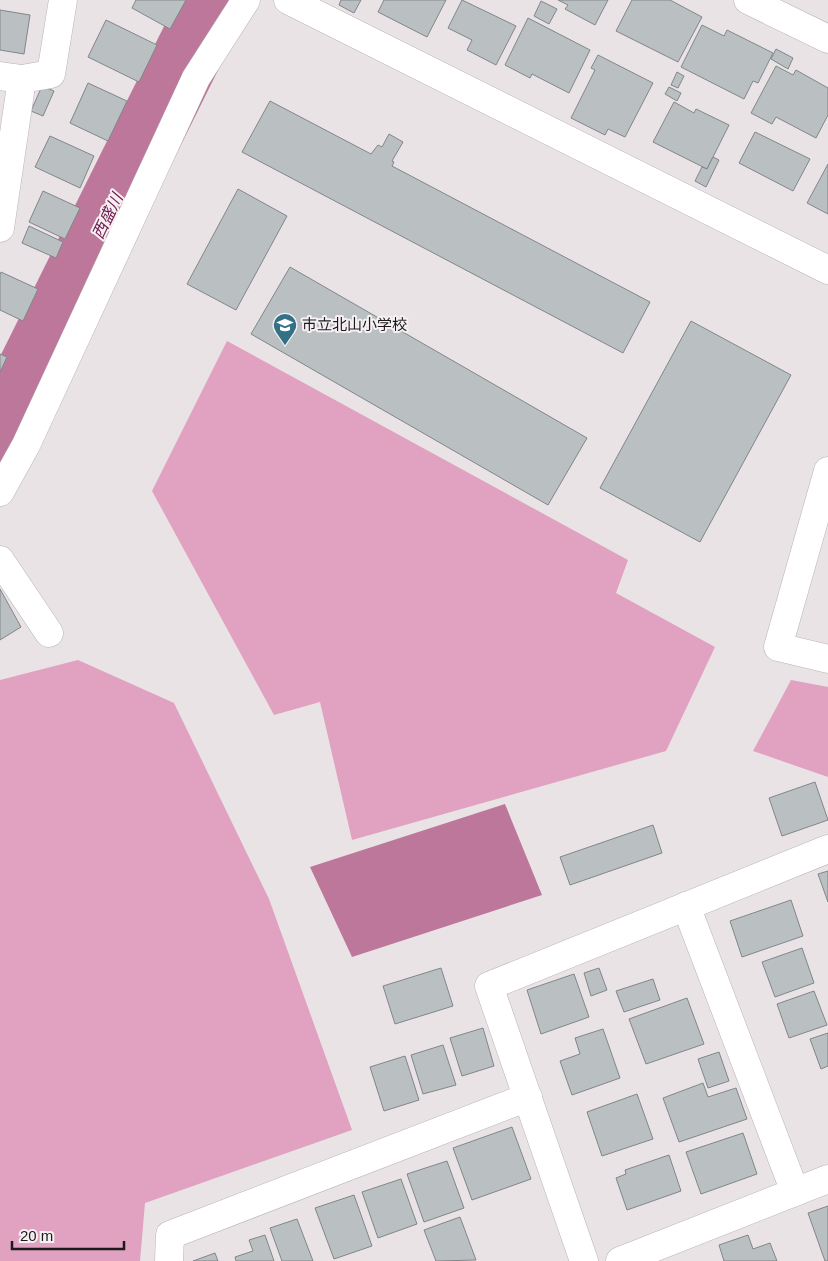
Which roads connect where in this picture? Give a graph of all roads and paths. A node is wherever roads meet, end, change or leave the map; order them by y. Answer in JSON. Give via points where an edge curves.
{"nodes":[{"id":1,"x":63,"y":0,"type":"edge"},
{"id":2,"x":246,"y":0,"type":"edge"},
{"id":3,"x":288,"y":0,"type":"edge"},
{"id":4,"x":748,"y":0,"type":"edge"},
{"id":5,"x":828,"y":39,"type":"edge"},
{"id":6,"x":11,"y":78,"type":"edge"},
{"id":7,"x":0,"y":228,"type":"edge"},
{"id":8,"x":828,"y":270,"type":"edge"},
{"id":9,"x":828,"y":471,"type":"edge"},
{"id":10,"x":0,"y":492,"type":"edge"},
{"id":11,"x":0,"y":560,"type":"edge"},
{"id":12,"x":49,"y":633,"type":"dead end"},
{"id":13,"x":828,"y":659,"type":"edge"},
{"id":14,"x":828,"y":849,"type":"edge"},
{"id":15,"x":686,"y":906,"type":"junction"},
{"id":16,"x":528,"y":1097,"type":"junction"},
{"id":17,"x":828,"y":1179,"type":"edge"},
{"id":18,"x":795,"y":1192,"type":"junction"},
{"id":19,"x":169,"y":1261,"type":"edge"},
{"id":20,"x":584,"y":1261,"type":"edge"},
{"id":21,"x":620,"y":1261,"type":"edge"}],
"edges":[{"from":1,"to":6,"type":"street","via":[[50,74]]},
{"from":2,"to":10,"type":"street","via":[[196,78],[30,436]]},
{"from":3,"to":8,"type":"street"},
{"from":4,"to":5,"type":"street"},
{"from":6,"to":7,"type":"street"},
{"from":9,"to":13,"type":"street","via":[[778,647]]},
{"from":11,"to":12,"type":"street"},
{"from":14,"to":15,"type":"street"},
{"from":15,"to":16,"type":"street","via":[[489,986]]},
{"from":15,"to":18,"type":"street"},
{"from":16,"to":19,"type":"street","via":[[170,1235]]},
{"from":16,"to":20,"type":"street"},
{"from":17,"to":18,"type":"street"},
{"from":18,"to":21,"type":"street"}]}
